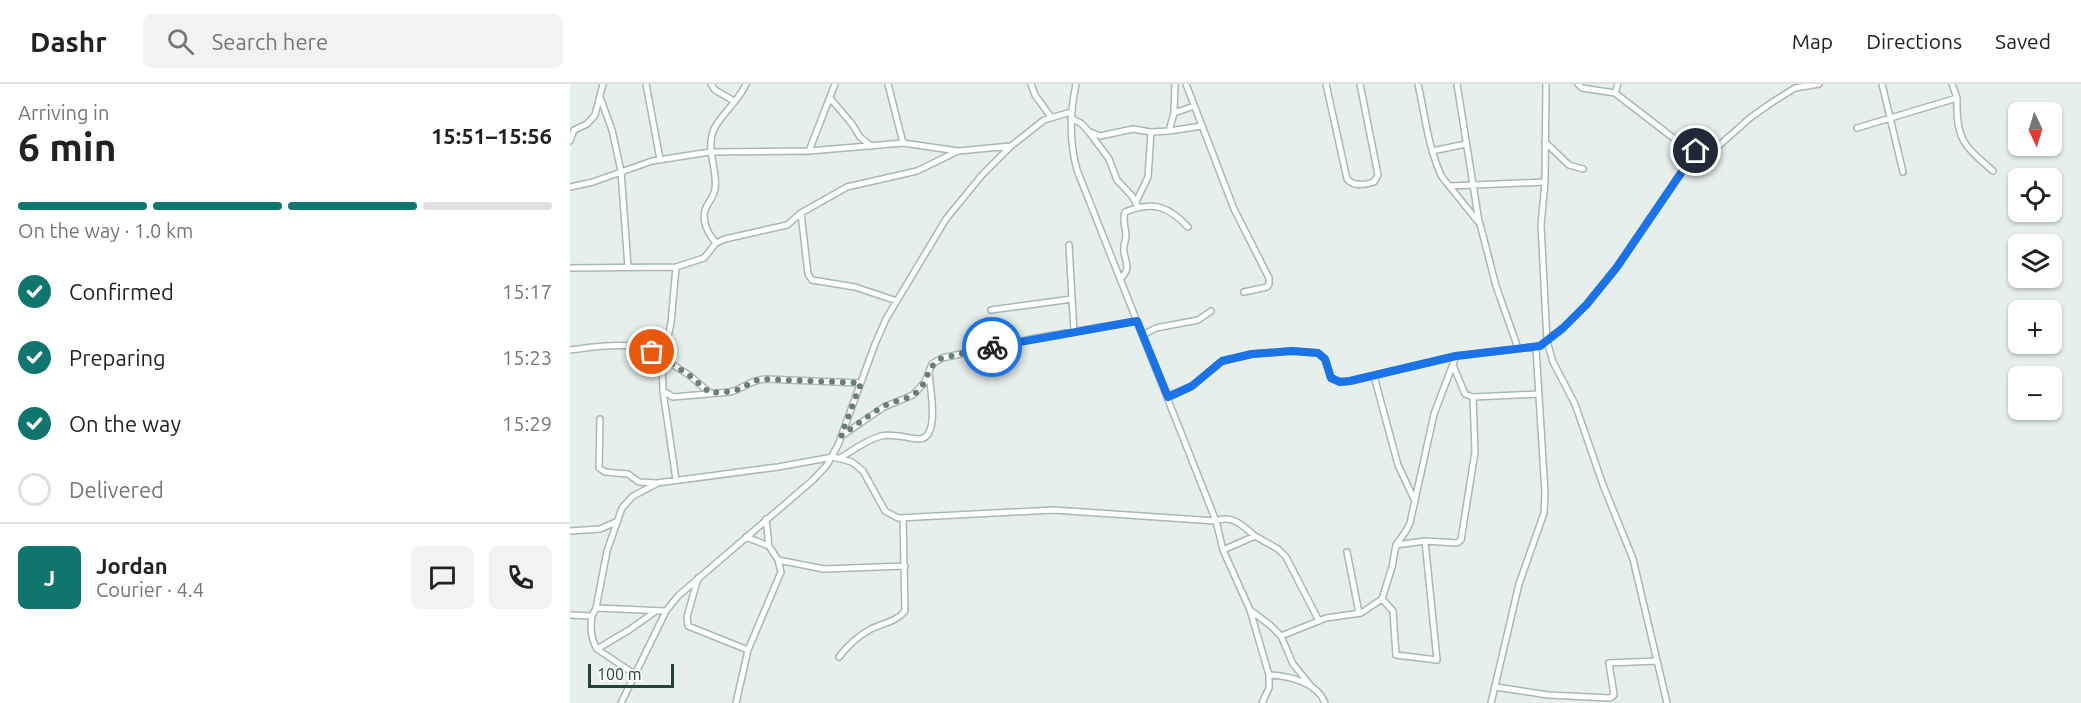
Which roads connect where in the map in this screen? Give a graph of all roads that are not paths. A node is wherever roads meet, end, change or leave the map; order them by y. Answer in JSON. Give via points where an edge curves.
{"nodes":[{"id":1,"x":603,"y":84,"type":"edge"},
{"id":2,"x":646,"y":84,"type":"edge"},
{"id":3,"x":711,"y":84,"type":"edge"},
{"id":4,"x":746,"y":84,"type":"edge"},
{"id":5,"x":835,"y":84,"type":"edge"},
{"id":6,"x":888,"y":84,"type":"edge"},
{"id":7,"x":1031,"y":84,"type":"edge"},
{"id":8,"x":1076,"y":84,"type":"edge"},
{"id":9,"x":1175,"y":84,"type":"edge"},
{"id":10,"x":1186,"y":84,"type":"edge"},
{"id":11,"x":1326,"y":84,"type":"edge"},
{"id":12,"x":1360,"y":84,"type":"edge"},
{"id":13,"x":1418,"y":84,"type":"edge"},
{"id":14,"x":1456,"y":84,"type":"edge"},
{"id":15,"x":1546,"y":84,"type":"edge"},
{"id":16,"x":1578,"y":84,"type":"edge"},
{"id":17,"x":1618,"y":84,"type":"edge"},
{"id":18,"x":1819,"y":84,"type":"edge"},
{"id":19,"x":1882,"y":84,"type":"edge"},
{"id":20,"x":1952,"y":84,"type":"edge"},
{"id":21,"x":1796,"y":86,"type":"edge"},
{"id":22,"x":1616,"y":93,"type":"junction"},
{"id":23,"x":600,"y":97,"type":"junction"},
{"id":24,"x":830,"y":98,"type":"junction"},
{"id":25,"x":1958,"y":98,"type":"junction"},
{"id":26,"x":734,"y":101,"type":"junction"},
{"id":27,"x":1194,"y":106,"type":"junction"},
{"id":28,"x":1174,"y":113,"type":"junction"},
{"id":29,"x":1071,"y":115,"type":"junction"},
{"id":30,"x":1051,"y":117,"type":"junction"},
{"id":31,"x":1890,"y":118,"type":"junction"},
{"id":32,"x":1202,"y":126,"type":"junction"},
{"id":33,"x":1857,"y":128,"type":"dead end"},
{"id":34,"x":1088,"y":131,"type":"junction"},
{"id":35,"x":1170,"y":131,"type":"junction"},
{"id":36,"x":1151,"y":132,"type":"junction"},
{"id":37,"x":570,"y":141,"type":"edge"},
{"id":38,"x":1545,"y":142,"type":"junction"},
{"id":39,"x":903,"y":143,"type":"junction"},
{"id":40,"x":1466,"y":144,"type":"junction"},
{"id":41,"x":1011,"y":146,"type":"junction"},
{"id":42,"x":872,"y":147,"type":"junction"},
{"id":43,"x":809,"y":151,"type":"junction"},
{"id":44,"x":958,"y":151,"type":"junction"},
{"id":45,"x":1432,"y":151,"type":"junction"},
{"id":46,"x":1696,"y":151,"type":"junction"},
{"id":47,"x":710,"y":152,"type":"junction"},
{"id":48,"x":660,"y":159,"type":"junction"},
{"id":49,"x":1583,"y":169,"type":"dead end"},
{"id":50,"x":621,"y":171,"type":"junction"},
{"id":51,"x":1993,"y":171,"type":"dead end"},
{"id":52,"x":1903,"y":172,"type":"dead end"},
{"id":53,"x":1545,"y":182,"type":"junction"},
{"id":54,"x":1450,"y":186,"type":"junction"},
{"id":55,"x":1474,"y":186,"type":"junction"},
{"id":56,"x":570,"y":187,"type":"edge"},
{"id":57,"x":1137,"y":205,"type":"junction"},
{"id":58,"x":801,"y":213,"type":"junction"},
{"id":59,"x":1480,"y":224,"type":"junction"},
{"id":60,"x":1188,"y":227,"type":"dead end"},
{"id":61,"x":716,"y":243,"type":"junction"},
{"id":62,"x":1069,"y":245,"type":"dead end"},
{"id":63,"x":628,"y":267,"type":"junction"},
{"id":64,"x":676,"y":267,"type":"junction"},
{"id":65,"x":570,"y":268,"type":"edge"},
{"id":66,"x":1120,"y":279,"type":"junction"},
{"id":67,"x":1245,"y":292,"type":"dead end"},
{"id":68,"x":1072,"y":299,"type":"junction"},
{"id":69,"x":897,"y":301,"type":"junction"},
{"id":70,"x":991,"y":310,"type":"dead end"},
{"id":71,"x":1211,"y":311,"type":"dead end"},
{"id":72,"x":1137,"y":321,"type":"junction"},
{"id":73,"x":1074,"y":332,"type":"junction"},
{"id":74,"x":1143,"y":335,"type":"junction"},
{"id":75,"x":1547,"y":340,"type":"junction"},
{"id":76,"x":1518,"y":348,"type":"junction"},
{"id":77,"x":1536,"y":348,"type":"junction"},
{"id":78,"x":570,"y":350,"type":"edge"},
{"id":79,"x":1456,"y":356,"type":"junction"},
{"id":80,"x":663,"y":362,"type":"junction"},
{"id":81,"x":1453,"y":365,"type":"junction"},
{"id":82,"x":929,"y":372,"type":"junction"},
{"id":83,"x":1374,"y":376,"type":"junction"},
{"id":84,"x":861,"y":383,"type":"junction"},
{"id":85,"x":663,"y":391,"type":"junction"},
{"id":86,"x":710,"y":393,"type":"junction"},
{"id":87,"x":1538,"y":394,"type":"junction"},
{"id":88,"x":1168,"y":397,"type":"junction"},
{"id":89,"x":1473,"y":397,"type":"junction"},
{"id":90,"x":600,"y":419,"type":"dead end"},
{"id":91,"x":841,"y":436,"type":"junction"},
{"id":92,"x":836,"y":458,"type":"junction"},
{"id":93,"x":676,"y":480,"type":"junction"},
{"id":94,"x":657,"y":483,"type":"junction"},
{"id":95,"x":1414,"y":499,"type":"junction"},
{"id":96,"x":903,"y":518,"type":"junction"},
{"id":97,"x":766,"y":519,"type":"junction"},
{"id":98,"x":618,"y":521,"type":"junction"},
{"id":99,"x":1216,"y":521,"type":"junction"},
{"id":100,"x":600,"y":529,"type":"junction"},
{"id":101,"x":570,"y":531,"type":"edge"},
{"id":102,"x":1255,"y":536,"type":"junction"},
{"id":103,"x":612,"y":537,"type":"junction"},
{"id":104,"x":746,"y":537,"type":"junction"},
{"id":105,"x":1425,"y":541,"type":"junction"},
{"id":106,"x":1396,"y":545,"type":"junction"},
{"id":107,"x":769,"y":546,"type":"junction"},
{"id":108,"x":1223,"y":550,"type":"junction"},
{"id":109,"x":1347,"y":552,"type":"dead end"},
{"id":110,"x":778,"y":560,"type":"junction"},
{"id":111,"x":905,"y":566,"type":"junction"},
{"id":112,"x":698,"y":578,"type":"junction"},
{"id":113,"x":1382,"y":599,"type":"junction"},
{"id":114,"x":596,"y":608,"type":"junction"},
{"id":115,"x":657,"y":610,"type":"junction"},
{"id":116,"x":1250,"y":610,"type":"junction"},
{"id":117,"x":666,"y":611,"type":"junction"},
{"id":118,"x":1359,"y":613,"type":"junction"},
{"id":119,"x":570,"y":615,"type":"edge"},
{"id":120,"x":592,"y":616,"type":"junction"},
{"id":121,"x":1319,"y":621,"type":"junction"},
{"id":122,"x":1281,"y":636,"type":"junction"},
{"id":123,"x":597,"y":649,"type":"junction"},
{"id":124,"x":748,"y":650,"type":"junction"},
{"id":125,"x":840,"y":657,"type":"dead end"},
{"id":126,"x":1656,"y":661,"type":"junction"},
{"id":127,"x":636,"y":675,"type":"junction"},
{"id":128,"x":1269,"y":675,"type":"junction"},
{"id":129,"x":1311,"y":686,"type":"junction"},
{"id":130,"x":1496,"y":687,"type":"junction"},
{"id":131,"x":621,"y":703,"type":"edge"},
{"id":132,"x":736,"y":703,"type":"edge"},
{"id":133,"x":1262,"y":703,"type":"edge"},
{"id":134,"x":1325,"y":703,"type":"edge"},
{"id":135,"x":1491,"y":703,"type":"edge"},
{"id":136,"x":1667,"y":703,"type":"edge"}],
"edges":[{"from":1,"to":23,"type":"street"},
{"from":2,"to":48,"type":"street"},
{"from":3,"to":26,"type":"street"},
{"from":4,"to":26,"type":"street"},
{"from":5,"to":24,"type":"street"},
{"from":6,"to":39,"type":"street"},
{"from":7,"to":30,"type":"street"},
{"from":8,"to":29,"type":"street"},
{"from":9,"to":28,"type":"street"},
{"from":10,"to":27,"type":"street"},
{"from":11,"to":12,"type":"street","via":[[1347,179],[1358,185],[1374,182],[1378,175]]},
{"from":13,"to":45,"type":"street"},
{"from":14,"to":40,"type":"street"},
{"from":15,"to":38,"type":"street"},
{"from":16,"to":22,"type":"street"},
{"from":17,"to":22,"type":"street"},
{"from":18,"to":21,"type":"street"},
{"from":19,"to":31,"type":"street"},
{"from":20,"to":25,"type":"street"},
{"from":21,"to":46,"type":"street","via":[[1750,118],[1714,150]]},
{"from":22,"to":46,"type":"street"},
{"from":23,"to":37,"type":"street","via":[[595,115],[574,130]]},
{"from":23,"to":50,"type":"street"},
{"from":24,"to":42,"type":"street"},
{"from":24,"to":43,"type":"street"},
{"from":25,"to":31,"type":"street"},
{"from":25,"to":51,"type":"street","via":[[1957,126],[1962,141]]},
{"from":26,"to":47,"type":"street","via":[[716,126]]},
{"from":27,"to":28,"type":"street"},
{"from":27,"to":32,"type":"street"},
{"from":28,"to":35,"type":"street"},
{"from":29,"to":30,"type":"street"},
{"from":29,"to":34,"type":"street"},
{"from":29,"to":66,"type":"street","via":[[1077,170]]},
{"from":30,"to":41,"type":"street"},
{"from":31,"to":33,"type":"street"},
{"from":31,"to":52,"type":"street"},
{"from":32,"to":35,"type":"street"},
{"from":32,"to":67,"type":"street","via":[[1234,209],[1269,278],[1267,286]]},
{"from":34,"to":36,"type":"street","via":[[1100,136],[1133,129]]},
{"from":34,"to":57,"type":"street"},
{"from":35,"to":36,"type":"street"},
{"from":36,"to":57,"type":"street","via":[[1148,177]]},
{"from":38,"to":49,"type":"street","via":[[1569,165]]},
{"from":38,"to":53,"type":"street"},
{"from":39,"to":42,"type":"street"},
{"from":39,"to":44,"type":"street"},
{"from":40,"to":45,"type":"street"},
{"from":40,"to":55,"type":"street"},
{"from":41,"to":44,"type":"street"},
{"from":41,"to":69,"type":"street","via":[[982,174],[946,219]]},
{"from":42,"to":43,"type":"street"},
{"from":43,"to":47,"type":"street"},
{"from":44,"to":58,"type":"street","via":[[917,171],[848,187]]},
{"from":45,"to":54,"type":"street"},
{"from":46,"to":75,"type":"street","via":[[1617,267],[1587,304]]},
{"from":47,"to":48,"type":"street"},
{"from":47,"to":61,"type":"street","via":[[715,189],[705,207],[704,222]]},
{"from":48,"to":50,"type":"street"},
{"from":50,"to":56,"type":"street"},
{"from":50,"to":63,"type":"street"},
{"from":53,"to":55,"type":"street"},
{"from":53,"to":75,"type":"street","via":[[1541,225]]},
{"from":54,"to":55,"type":"street"},
{"from":54,"to":59,"type":"street"},
{"from":55,"to":59,"type":"street"},
{"from":57,"to":60,"type":"street","via":[[1161,207],[1177,215]]},
{"from":57,"to":66,"type":"street","via":[[1124,214],[1128,267]]},
{"from":58,"to":61,"type":"street","via":[[781,227]]},
{"from":58,"to":69,"type":"street","via":[[812,280],[855,287]]},
{"from":59,"to":76,"type":"street"},
{"from":61,"to":64,"type":"street","via":[[704,258]]},
{"from":62,"to":68,"type":"street"},
{"from":63,"to":64,"type":"street"},
{"from":63,"to":65,"type":"street"},
{"from":64,"to":80,"type":"street"},
{"from":66,"to":72,"type":"street"},
{"from":68,"to":70,"type":"street"},
{"from":68,"to":73,"type":"street"},
{"from":69,"to":84,"type":"street","via":[[874,344]]},
{"from":71,"to":74,"type":"street","via":[[1198,320],[1156,328]]},
{"from":72,"to":73,"type":"street"},
{"from":72,"to":74,"type":"street"},
{"from":73,"to":82,"type":"street","via":[[942,358],[932,364]]},
{"from":74,"to":88,"type":"street"},
{"from":75,"to":77,"type":"street"},
{"from":75,"to":126,"type":"street","via":[[1633,560]]},
{"from":76,"to":77,"type":"street"},
{"from":76,"to":79,"type":"street"},
{"from":77,"to":87,"type":"street"},
{"from":78,"to":80,"type":"street","via":[[637,346]]},
{"from":79,"to":81,"type":"street"},
{"from":79,"to":83,"type":"street"},
{"from":80,"to":85,"type":"street"},
{"from":80,"to":86,"type":"street","via":[[689,375]]},
{"from":81,"to":89,"type":"street","via":[[1465,394]]},
{"from":81,"to":95,"type":"street","via":[[1434,414]]},
{"from":82,"to":91,"type":"street","via":[[913,395],[884,406]]},
{"from":82,"to":92,"type":"street","via":[[932,428],[927,437],[882,436]]},
{"from":83,"to":88,"type":"street","via":[[1340,382],[1331,378],[1325,359],[1318,353],[1261,353],[1222,361],[1192,386]]},
{"from":83,"to":95,"type":"street","via":[[1398,465]]},
{"from":84,"to":86,"type":"street","via":[[759,379],[735,391]]},
{"from":84,"to":91,"type":"street"},
{"from":85,"to":86,"type":"street","via":[[677,397]]},
{"from":85,"to":93,"type":"street"},
{"from":87,"to":89,"type":"street"},
{"from":87,"to":130,"type":"street","via":[[1545,508],[1519,584]]},
{"from":88,"to":99,"type":"street"},
{"from":89,"to":105,"type":"street","via":[[1475,452],[1461,540]]},
{"from":90,"to":94,"type":"street","via":[[601,470],[628,474],[639,482]]},
{"from":91,"to":92,"type":"street"},
{"from":92,"to":93,"type":"street"},
{"from":92,"to":96,"type":"street","via":[[852,462],[863,471],[885,511]]},
{"from":92,"to":97,"type":"street"},
{"from":93,"to":94,"type":"street"},
{"from":94,"to":98,"type":"street","via":[[627,501]]},
{"from":95,"to":106,"type":"street","via":[[1410,523]]},
{"from":96,"to":99,"type":"street","via":[[1054,510]]},
{"from":96,"to":111,"type":"street"},
{"from":97,"to":104,"type":"street"},
{"from":97,"to":107,"type":"street"},
{"from":98,"to":100,"type":"street"},
{"from":98,"to":103,"type":"street"},
{"from":99,"to":102,"type":"street","via":[[1231,519]]},
{"from":99,"to":108,"type":"street"},
{"from":100,"to":101,"type":"street"},
{"from":100,"to":103,"type":"street"},
{"from":102,"to":108,"type":"street"},
{"from":102,"to":121,"type":"street","via":[[1284,555]]},
{"from":103,"to":114,"type":"street"},
{"from":104,"to":107,"type":"street"},
{"from":104,"to":112,"type":"street"},
{"from":105,"to":106,"type":"street"},
{"from":105,"to":113,"type":"street","via":[[1437,660],[1396,655],[1393,611]]},
{"from":106,"to":113,"type":"street"},
{"from":107,"to":110,"type":"street"},
{"from":108,"to":116,"type":"street"},
{"from":109,"to":118,"type":"street"},
{"from":110,"to":111,"type":"street","via":[[824,569]]},
{"from":110,"to":124,"type":"street","via":[[781,572]]},
{"from":111,"to":125,"type":"street","via":[[903,614],[862,634]]},
{"from":112,"to":117,"type":"street"},
{"from":112,"to":124,"type":"street","via":[[688,626]]},
{"from":113,"to":118,"type":"street"},
{"from":114,"to":115,"type":"street"},
{"from":114,"to":120,"type":"street"},
{"from":115,"to":117,"type":"street"},
{"from":115,"to":123,"type":"street"},
{"from":116,"to":122,"type":"street"},
{"from":116,"to":128,"type":"street"},
{"from":117,"to":127,"type":"street"},
{"from":118,"to":121,"type":"street"},
{"from":119,"to":120,"type":"street"},
{"from":120,"to":123,"type":"street","via":[[591,630]]},
{"from":121,"to":122,"type":"street"},
{"from":122,"to":129,"type":"street","via":[[1293,664]]},
{"from":123,"to":127,"type":"street"},
{"from":124,"to":132,"type":"street"},
{"from":126,"to":130,"type":"street","via":[[1609,663],[1614,695],[1610,698]]},
{"from":126,"to":136,"type":"street"},
{"from":127,"to":131,"type":"street"},
{"from":128,"to":129,"type":"street","via":[[1282,675]]},
{"from":128,"to":133,"type":"street","via":[[1269,688]]},
{"from":129,"to":134,"type":"street"},
{"from":130,"to":135,"type":"street"}]}
